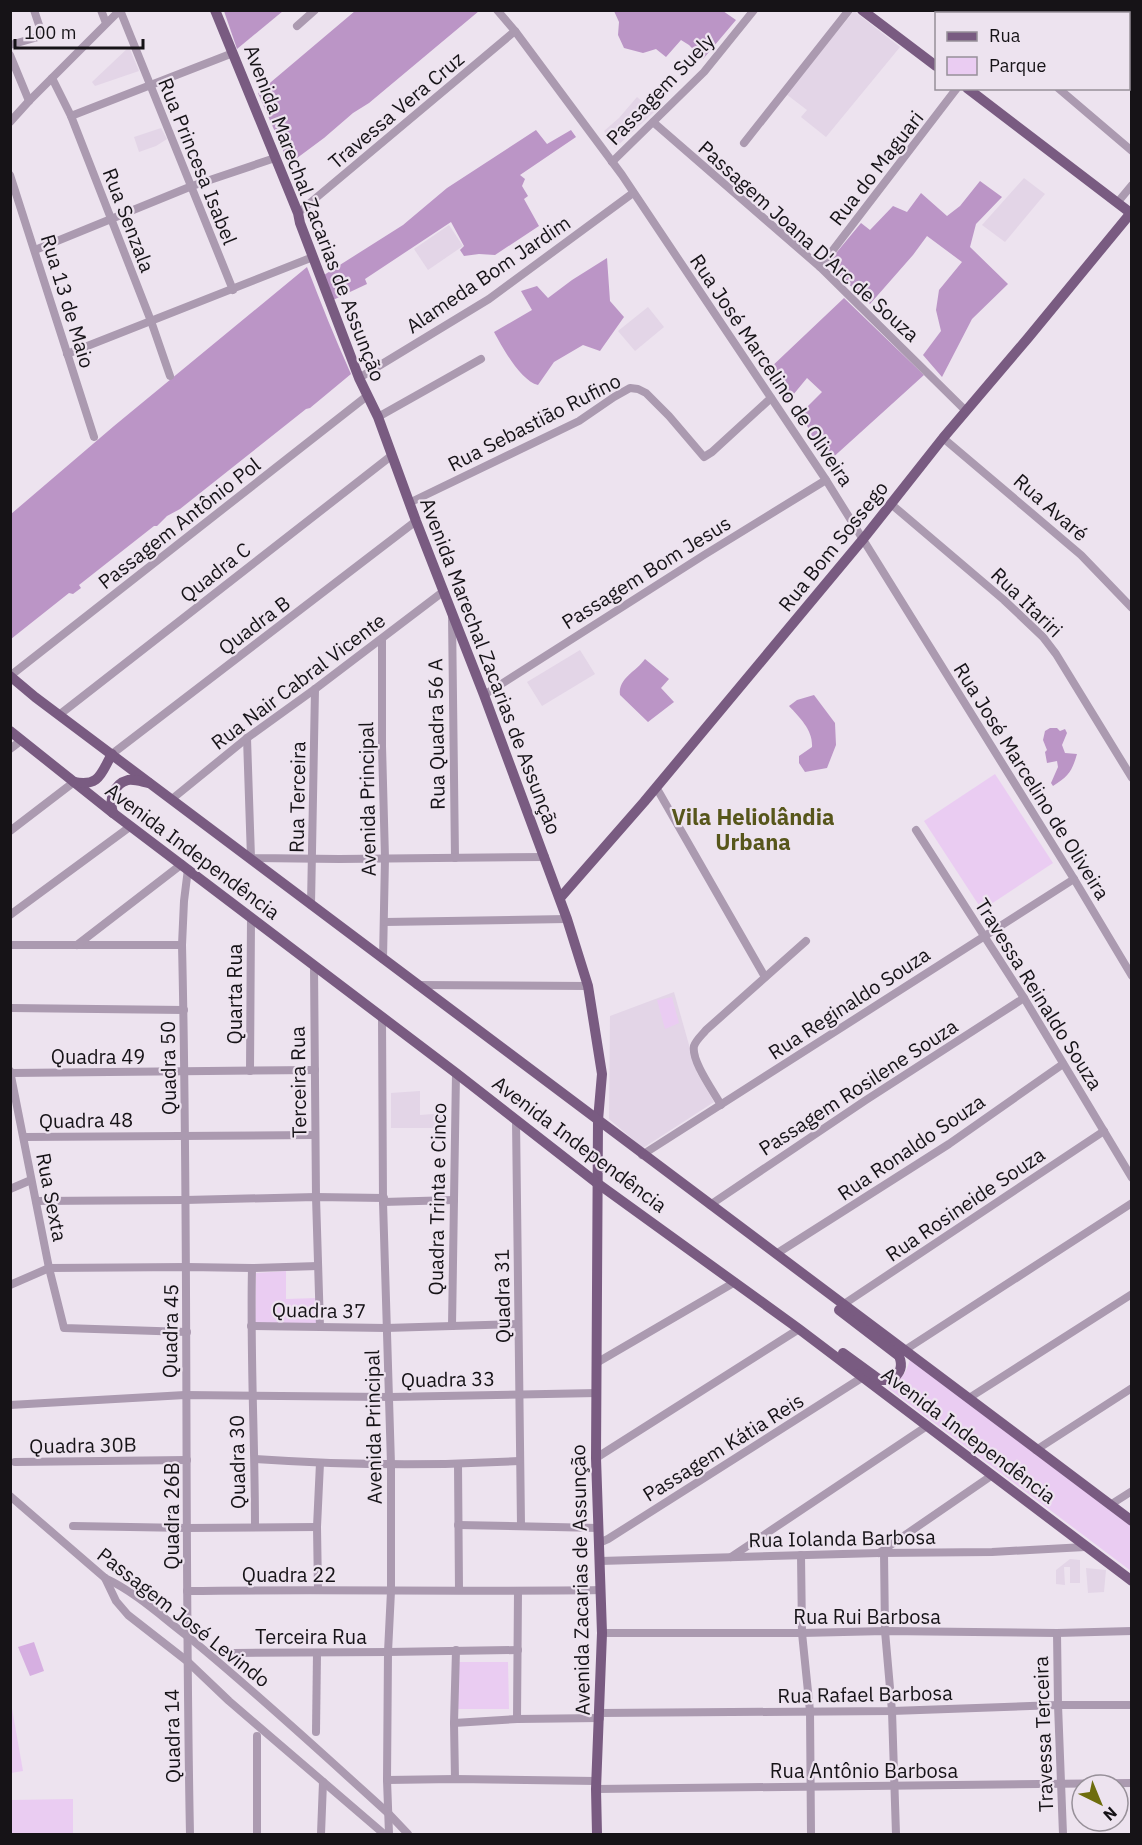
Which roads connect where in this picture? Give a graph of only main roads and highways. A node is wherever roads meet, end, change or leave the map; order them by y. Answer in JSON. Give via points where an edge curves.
{"nodes":[{"id":1,"x":215,"y":10,"type":"edge"},
{"id":2,"x":862,"y":10,"type":"edge"},
{"id":3,"x":935,"y":65,"type":"edge"},
{"id":4,"x":970,"y":90,"type":"edge"},
{"id":5,"x":1131,"y":214,"type":"edge"},
{"id":6,"x":10,"y":676,"type":"edge"},
{"id":7,"x":10,"y":731,"type":"edge"},
{"id":8,"x":112,"y":754,"type":"junction"},
{"id":9,"x":74,"y":782,"type":"junction"},
{"id":10,"x":152,"y":784,"type":"junction"},
{"id":11,"x":113,"y":813,"type":"junction"},
{"id":12,"x":560,"y":898,"type":"junction"},
{"id":13,"x":598,"y":1120,"type":"junction"},
{"id":14,"x":597,"y":1183,"type":"junction"},
{"id":15,"x":798,"y":1270,"type":"junction"},
{"id":16,"x":777,"y":1313,"type":"junction"},
{"id":17,"x":598,"y":1362,"type":"joint"},
{"id":18,"x":1131,"y":1521,"type":"edge"},
{"id":19,"x":1131,"y":1581,"type":"edge"},
{"id":20,"x":597,"y":1834,"type":"edge"}],
"edges":[{"from":1,"to":12,"type":"main road","name":"Avenida Marechal Zacarias de Assunção","via":[[298,213],[359,378],[378,417]]},
{"from":2,"to":3,"type":"main road"},
{"from":4,"to":5,"type":"main road"},
{"from":5,"to":12,"type":"main road","name":"Rua Bom Sossego"},
{"from":6,"to":8,"type":"main road","name":"Avenida Independência"},
{"from":7,"to":9,"type":"main road","name":"Avenida Independência"},
{"from":8,"to":9,"type":"main road","via":[[99,778],[87,783]]},
{"from":8,"to":10,"type":"main road","name":"Avenida Independência"},
{"from":9,"to":11,"type":"main road","name":"Avenida Independência"},
{"from":10,"to":11,"type":"main road","via":[[134,780],[121,784],[112,797]]},
{"from":10,"to":13,"type":"main road","name":"Avenida Independência"},
{"from":11,"to":14,"type":"main road","name":"Avenida Independência"},
{"from":12,"to":13,"type":"main road","name":"Avenida Marechal Zacarias de Assunção","via":[[588,986],[602,1074]]},
{"from":13,"to":14,"type":"main road","name":"Avenida Marechal Zacarias de Assunção"},
{"from":13,"to":15,"type":"main road","name":"Avenida Independência"},
{"from":14,"to":16,"type":"main road","name":"Avenida Independência"},
{"from":14,"to":17,"type":"main road","name":"Avenida Marechal Zacarias de Assunção"},
{"from":15,"to":16,"type":"main road","via":[[811,1288],[899,1356],[900,1371],[892,1380],[880,1380],[800,1322]]},
{"from":15,"to":18,"type":"main road","name":"Avenida Independência"},
{"from":16,"to":19,"type":"main road","name":"Avenida Independência"},
{"from":17,"to":20,"type":"main road","name":"Avenida Zacarias de Assunção","via":[[596,1458],[602,1633]]}]}
